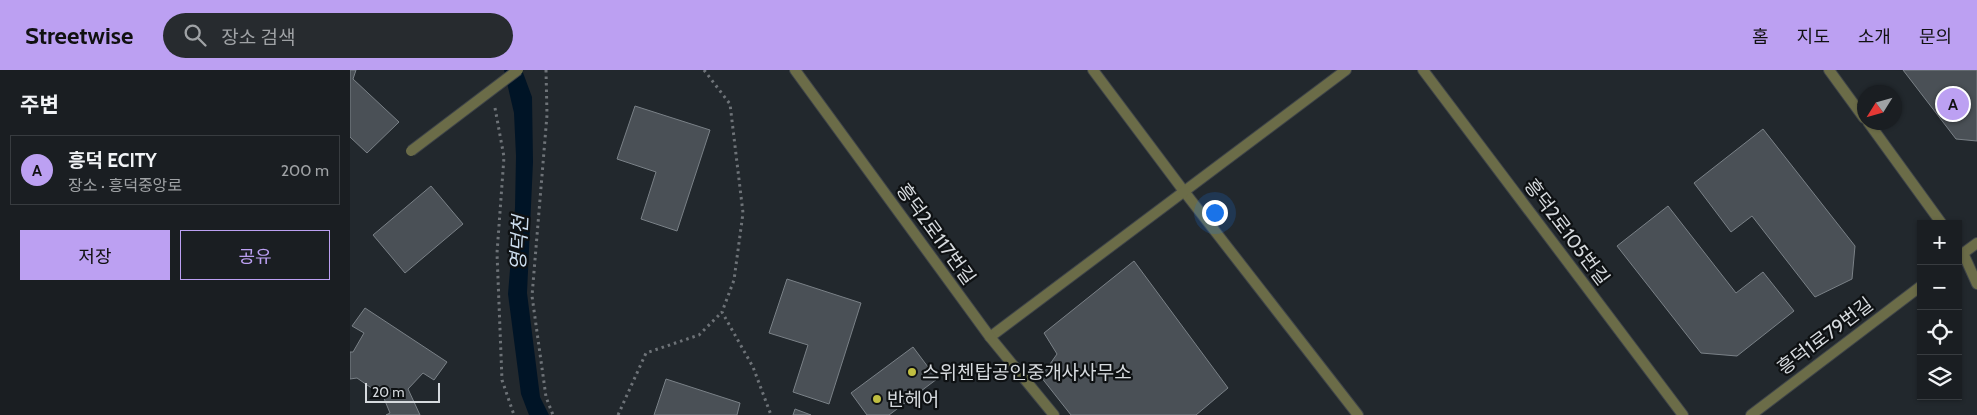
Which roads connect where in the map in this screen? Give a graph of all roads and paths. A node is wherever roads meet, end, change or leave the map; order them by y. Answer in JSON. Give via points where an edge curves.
{"nodes":[{"id":1,"x":518,"y":70,"type":"edge"},
{"id":2,"x":546,"y":70,"type":"edge"},
{"id":3,"x":704,"y":70,"type":"edge"},
{"id":4,"x":795,"y":70,"type":"edge"},
{"id":5,"x":1093,"y":70,"type":"edge"},
{"id":6,"x":1346,"y":70,"type":"edge"},
{"id":7,"x":1423,"y":70,"type":"edge"},
{"id":8,"x":1829,"y":70,"type":"edge"},
{"id":9,"x":494,"y":99,"type":"dead end"},
{"id":10,"x":1857,"y":108,"type":"edge"},
{"id":11,"x":1874,"y":130,"type":"edge"},
{"id":12,"x":411,"y":151,"type":"dead end"},
{"id":13,"x":1183,"y":190,"type":"junction"},
{"id":14,"x":1939,"y":220,"type":"edge"},
{"id":15,"x":1977,"y":243,"type":"edge"},
{"id":16,"x":1962,"y":251,"type":"edge"},
{"id":17,"x":1962,"y":254,"type":"edge"},
{"id":18,"x":1962,"y":256,"type":"edge"},
{"id":19,"x":1977,"y":265,"type":"edge"},
{"id":20,"x":1977,"y":284,"type":"edge"},
{"id":21,"x":1917,"y":289,"type":"edge"},
{"id":22,"x":722,"y":312,"type":"junction"},
{"id":23,"x":990,"y":337,"type":"junction"},
{"id":24,"x":514,"y":415,"type":"edge"},
{"id":25,"x":553,"y":415,"type":"edge"},
{"id":26,"x":618,"y":415,"type":"edge"},
{"id":27,"x":771,"y":415,"type":"edge"},
{"id":28,"x":1054,"y":415,"type":"edge"},
{"id":29,"x":1358,"y":415,"type":"edge"},
{"id":30,"x":1683,"y":415,"type":"edge"},
{"id":31,"x":1751,"y":415,"type":"edge"}],
"edges":[{"from":1,"to":12,"type":"street","bridge":true},
{"from":2,"to":25,"type":"path","via":[[546,116],[532,296],[546,397]]},
{"from":3,"to":22,"type":"path","via":[[730,104],[743,213],[734,280]]},
{"from":4,"to":23,"type":"street","name":"흥덕2로117번길"},
{"from":5,"to":13,"type":"street"},
{"from":6,"to":13,"type":"street"},
{"from":7,"to":30,"type":"street","name":"흥덕2로105번길"},
{"from":8,"to":10,"type":"street"},
{"from":9,"to":24,"type":"path","via":[[504,157],[497,254],[502,380]]},
{"from":11,"to":14,"type":"street"},
{"from":13,"to":23,"type":"street"},
{"from":13,"to":29,"type":"street"},
{"from":15,"to":16,"type":"street"},
{"from":17,"to":19,"type":"street"},
{"from":18,"to":20,"type":"street"},
{"from":21,"to":31,"type":"street","name":"흥덕1로79번길"},
{"from":22,"to":26,"type":"path","via":[[699,335],[646,353]]},
{"from":22,"to":27,"type":"path","via":[[753,368]]},
{"from":23,"to":28,"type":"street","name":"흥덕2로117번길"}]}
